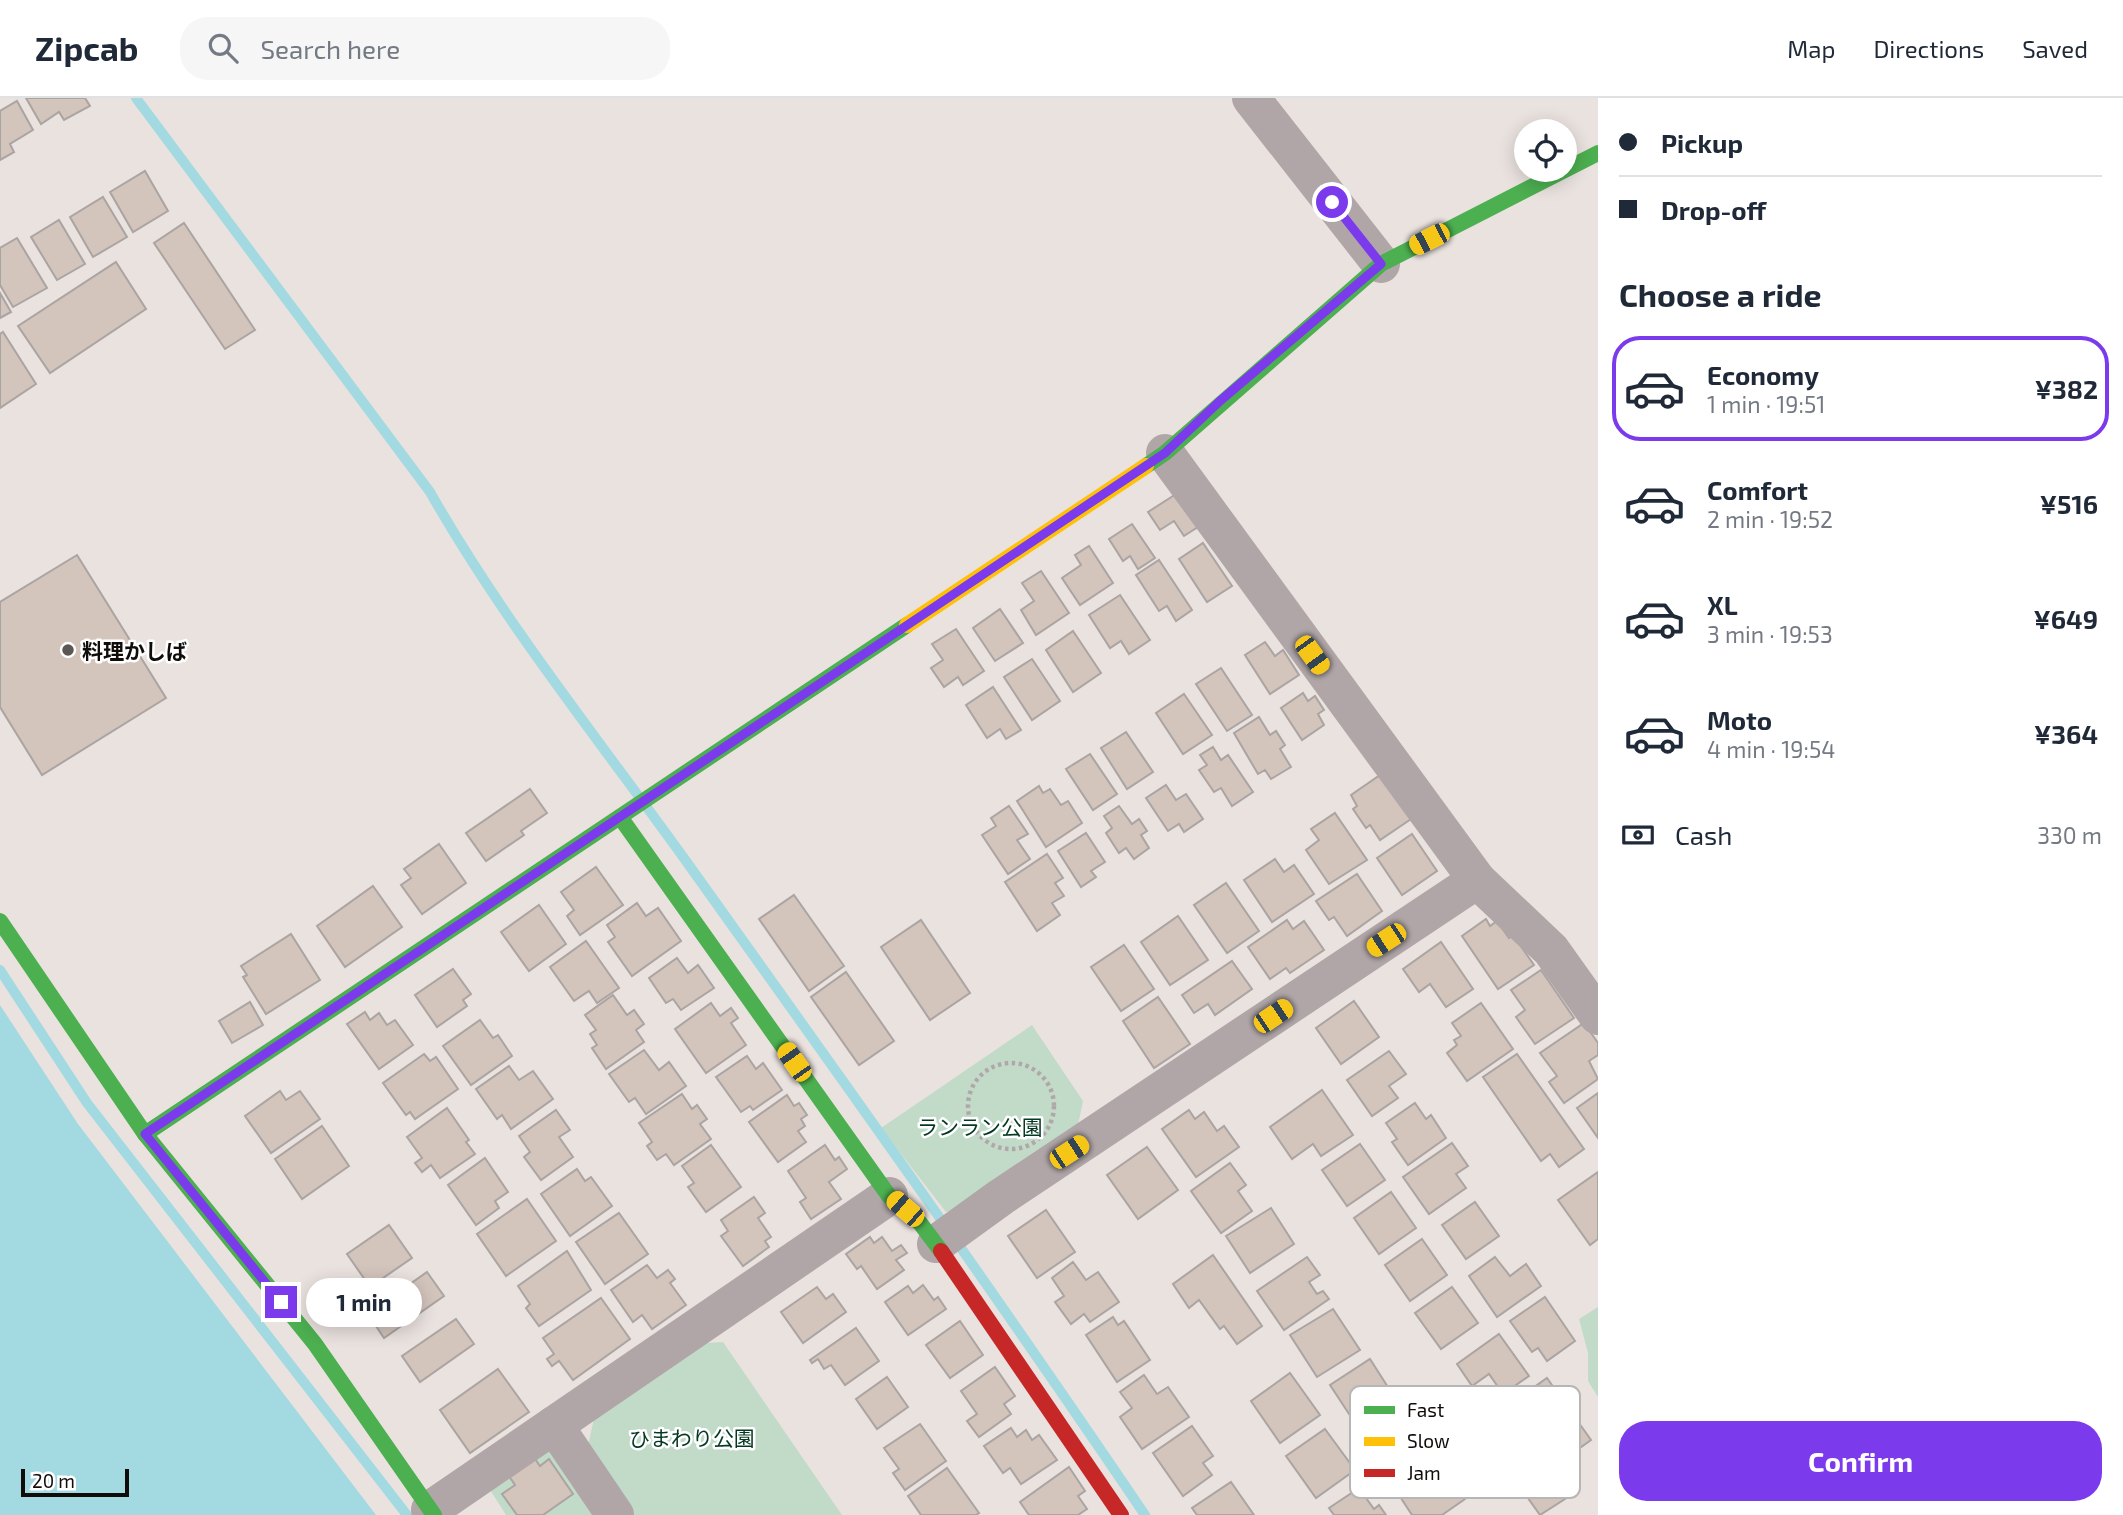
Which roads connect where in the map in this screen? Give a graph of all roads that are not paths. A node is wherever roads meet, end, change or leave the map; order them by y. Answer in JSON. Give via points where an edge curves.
{"nodes":[{"id":1,"x":1251,"y":98,"type":"edge"},
{"id":2,"x":1598,"y":153,"type":"edge"},
{"id":3,"x":1381,"y":264,"type":"junction"},
{"id":4,"x":1165,"y":453,"type":"junction"},
{"id":5,"x":620,"y":817,"type":"junction"},
{"id":6,"x":1477,"y":880,"type":"junction"},
{"id":7,"x":0,"y":921,"type":"edge"},
{"id":8,"x":1598,"y":1016,"type":"edge"},
{"id":9,"x":145,"y":1134,"type":"junction"},
{"id":10,"x":889,"y":1196,"type":"junction"},
{"id":11,"x":950,"y":1234,"type":"junction"},
{"id":12,"x":554,"y":1425,"type":"junction"},
{"id":13,"x":432,"y":1512,"type":"edge"},
{"id":14,"x":615,"y":1515,"type":"edge"},
{"id":15,"x":1121,"y":1515,"type":"edge"}],
"edges":[{"from":1,"to":3,"type":"street"},
{"from":2,"to":3,"type":"street"},
{"from":3,"to":4,"type":"street"},
{"from":4,"to":5,"type":"street"},
{"from":4,"to":6,"type":"street"},
{"from":5,"to":9,"type":"street"},
{"from":5,"to":10,"type":"street"},
{"from":6,"to":8,"type":"street","via":[[1551,950]]},
{"from":6,"to":11,"type":"street"},
{"from":7,"to":9,"type":"street"},
{"from":9,"to":13,"type":"street","via":[[315,1344]]},
{"from":10,"to":11,"type":"street","via":[[920,1223]]},
{"from":10,"to":12,"type":"street"},
{"from":11,"to":15,"type":"street"},
{"from":12,"to":13,"type":"street"},
{"from":12,"to":14,"type":"street"}]}
